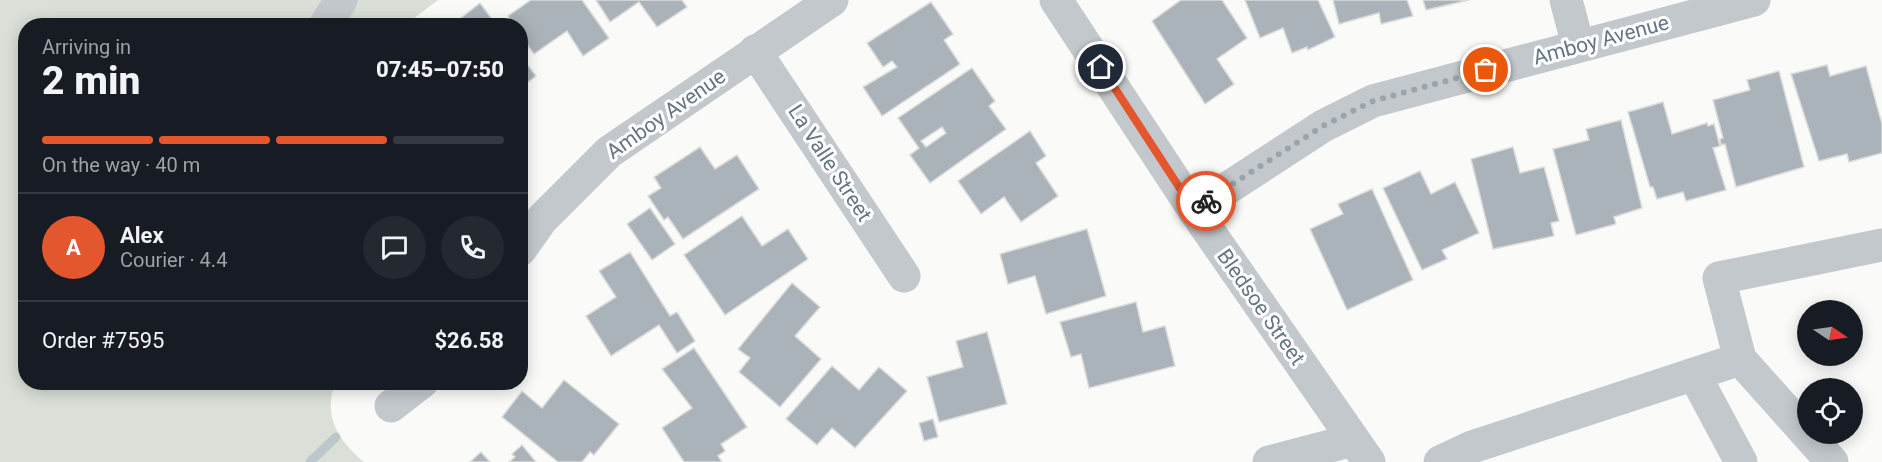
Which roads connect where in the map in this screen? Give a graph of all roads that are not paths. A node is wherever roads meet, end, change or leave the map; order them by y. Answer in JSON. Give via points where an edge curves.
{"nodes":[{"id":1,"x":341,"y":0,"type":"edge"},
{"id":2,"x":832,"y":0,"type":"edge"},
{"id":3,"x":1056,"y":0,"type":"edge"},
{"id":4,"x":1566,"y":0,"type":"edge"},
{"id":5,"x":1754,"y":0,"type":"edge"},
{"id":6,"x":331,"y":18,"type":"edge"},
{"id":7,"x":1578,"y":45,"type":"junction"},
{"id":8,"x":755,"y":51,"type":"junction"},
{"id":9,"x":1194,"y":210,"type":"junction"},
{"id":10,"x":528,"y":239,"type":"edge"},
{"id":11,"x":1882,"y":245,"type":"edge"},
{"id":12,"x":904,"y":276,"type":"dead end"},
{"id":13,"x":1740,"y":359,"type":"junction"},
{"id":14,"x":1694,"y":374,"type":"junction"},
{"id":15,"x":412,"y":390,"type":"edge"},
{"id":16,"x":391,"y":406,"type":"dead end"},
{"id":17,"x":1361,"y":451,"type":"edge"},
{"id":18,"x":1269,"y":462,"type":"edge"},
{"id":19,"x":1440,"y":462,"type":"edge"},
{"id":20,"x":1741,"y":462,"type":"edge"},
{"id":21,"x":1832,"y":462,"type":"edge"}],
"edges":[{"from":1,"to":6,"type":"street"},
{"from":2,"to":8,"type":"street","name":"Amboy Avenue"},
{"from":3,"to":9,"type":"street","name":"Bledsoe Street"},
{"from":4,"to":7,"type":"street"},
{"from":5,"to":7,"type":"street","name":"Amboy Avenue"},
{"from":7,"to":9,"type":"street","name":"Amboy Avenue","via":[[1373,101],[1323,126]]},
{"from":8,"to":10,"type":"street","name":"Amboy Avenue","via":[[609,152],[542,219]]},
{"from":8,"to":12,"type":"street","name":"La Valle Street"},
{"from":9,"to":17,"type":"street","name":"Bledsoe Street"},
{"from":11,"to":13,"type":"street","via":[[1719,278]]},
{"from":13,"to":14,"type":"street"},
{"from":13,"to":21,"type":"street"},
{"from":14,"to":19,"type":"street","via":[[1472,447]]},
{"from":14,"to":20,"type":"street"},
{"from":15,"to":16,"type":"street"},
{"from":17,"to":18,"type":"street"}]}
